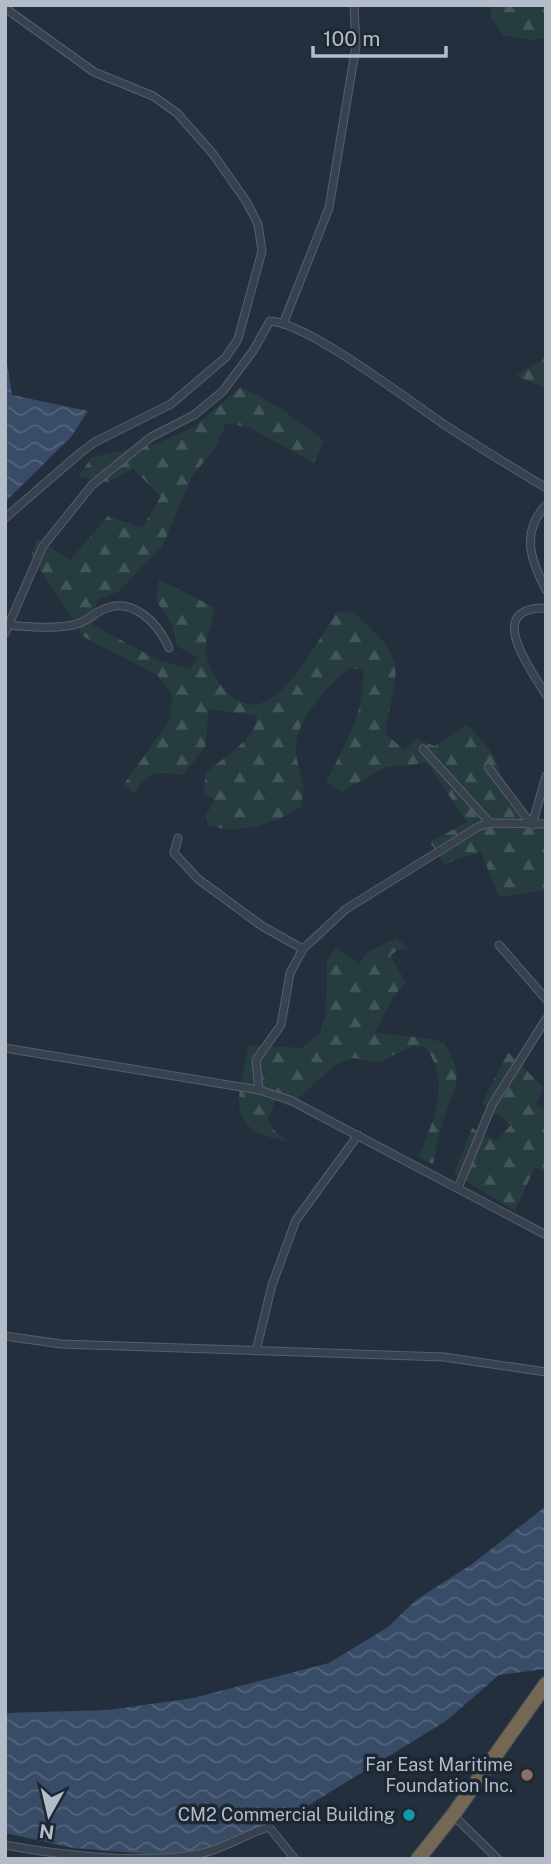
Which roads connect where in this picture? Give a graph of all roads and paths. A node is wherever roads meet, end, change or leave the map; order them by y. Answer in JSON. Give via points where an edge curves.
{"nodes":[{"id":1,"x":354,"y":5,"type":"edge"},
{"id":2,"x":5,"y":8,"type":"edge"},
{"id":3,"x":283,"y":324,"type":"junction"},
{"id":4,"x":546,"y":488,"type":"edge"},
{"id":5,"x":546,"y":505,"type":"edge"},
{"id":6,"x":5,"y":518,"type":"edge"},
{"id":7,"x":546,"y":590,"type":"edge"},
{"id":8,"x":546,"y":608,"type":"edge"},
{"id":9,"x":8,"y":625,"type":"junction"},
{"id":10,"x":5,"y":633,"type":"edge"},
{"id":11,"x":169,"y":648,"type":"dead end"},
{"id":12,"x":546,"y":695,"type":"edge"},
{"id":13,"x":423,"y":749,"type":"dead end"},
{"id":14,"x":488,"y":767,"type":"dead end"},
{"id":15,"x":546,"y":776,"type":"edge"},
{"id":16,"x":490,"y":823,"type":"junction"},
{"id":17,"x":546,"y":824,"type":"edge"},
{"id":18,"x":532,"y":825,"type":"junction"},
{"id":19,"x":177,"y":838,"type":"dead end"},
{"id":20,"x":499,"y":945,"type":"dead end"},
{"id":21,"x":303,"y":948,"type":"junction"},
{"id":22,"x":546,"y":999,"type":"edge"},
{"id":23,"x":546,"y":1019,"type":"edge"},
{"id":24,"x":5,"y":1048,"type":"edge"},
{"id":25,"x":259,"y":1090,"type":"junction"},
{"id":26,"x":358,"y":1135,"type":"junction"},
{"id":27,"x":458,"y":1188,"type":"junction"},
{"id":28,"x":546,"y":1235,"type":"edge"},
{"id":29,"x":5,"y":1336,"type":"edge"},
{"id":30,"x":256,"y":1351,"type":"junction"},
{"id":31,"x":546,"y":1372,"type":"edge"},
{"id":32,"x":545,"y":1686,"type":"edge"},
{"id":33,"x":453,"y":1815,"type":"junction"},
{"id":34,"x":5,"y":1845,"type":"edge"},
{"id":35,"x":295,"y":1859,"type":"edge"},
{"id":36,"x":418,"y":1859,"type":"edge"},
{"id":37,"x":498,"y":1859,"type":"edge"}],
"edges":[{"from":1,"to":3,"type":"street","via":[[356,46],[329,208]]},
{"from":2,"to":6,"type":"street","via":[[94,72],[153,96],[177,113],[214,154],[246,201],[258,224],[262,251],[242,328],[226,358],[171,404],[95,442]]},
{"from":3,"to":4,"type":"street","via":[[361,367]]},
{"from":3,"to":9,"type":"street","via":[[267,322],[253,351],[230,381],[194,415],[151,437],[92,485],[43,546]]},
{"from":5,"to":7,"type":"street","via":[[528,541],[530,557]]},
{"from":8,"to":12,"type":"street","via":[[531,608],[521,614],[515,620],[513,638]]},
{"from":9,"to":10,"type":"street"},
{"from":9,"to":11,"type":"street","via":[[63,627],[84,622],[108,608],[139,610]]},
{"from":13,"to":16,"type":"street"},
{"from":14,"to":18,"type":"street"},
{"from":15,"to":18,"type":"street"},
{"from":16,"to":18,"type":"street"},
{"from":16,"to":21,"type":"street","via":[[346,909]]},
{"from":17,"to":18,"type":"street"},
{"from":19,"to":21,"type":"street","via":[[174,853],[198,878],[262,926]]},
{"from":20,"to":22,"type":"street"},
{"from":21,"to":25,"type":"street","via":[[290,973],[281,1025],[256,1060]]},
{"from":23,"to":27,"type":"street","via":[[492,1105]]},
{"from":24,"to":25,"type":"street"},
{"from":25,"to":26,"type":"street","via":[[290,1100]]},
{"from":26,"to":27,"type":"street"},
{"from":26,"to":30,"type":"street","via":[[296,1220],[272,1285]]},
{"from":27,"to":28,"type":"street"},
{"from":29,"to":30,"type":"street","via":[[61,1344]]},
{"from":30,"to":31,"type":"street","via":[[444,1357]]},
{"from":32,"to":33,"type":"highway"},
{"from":33,"to":36,"type":"highway"},
{"from":33,"to":37,"type":"street"},
{"from":34,"to":35,"type":"street","via":[[120,1858],[180,1857],[236,1843],[269,1828]]}]}
